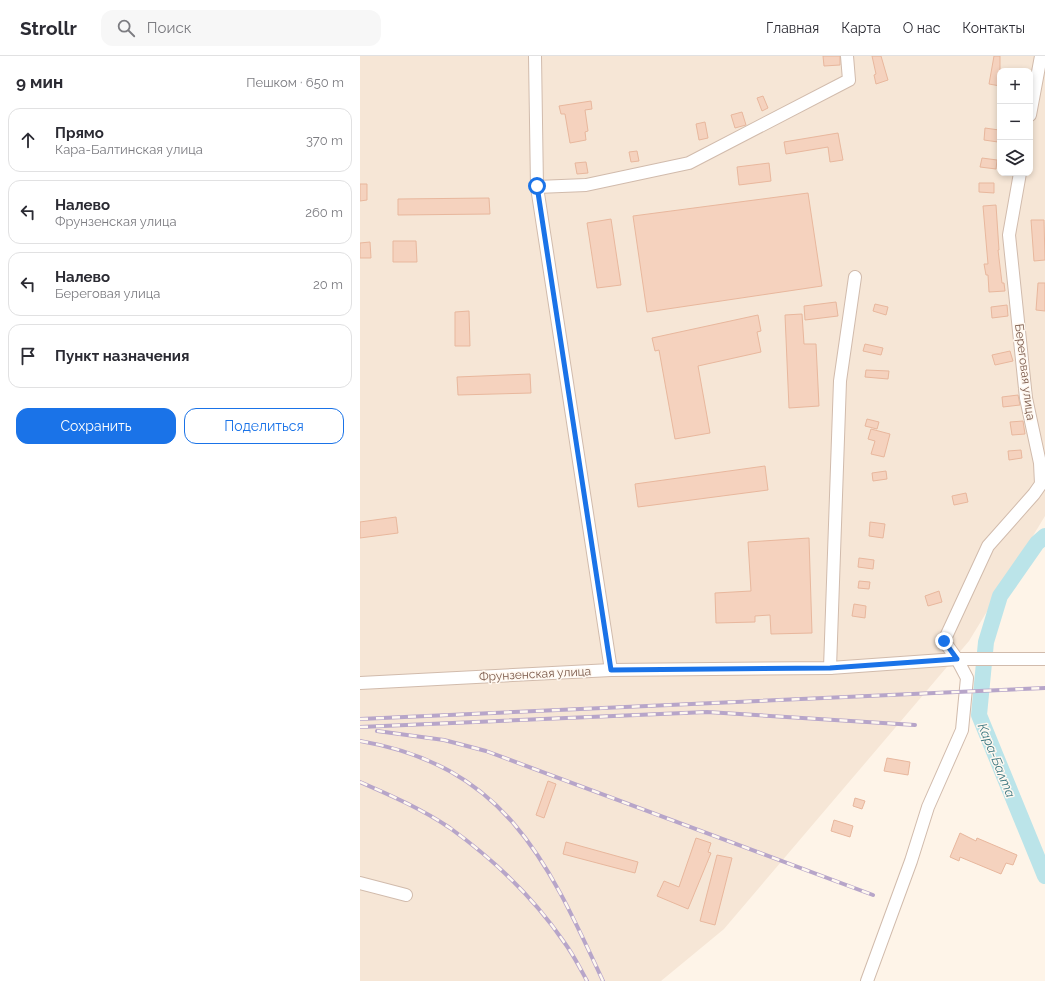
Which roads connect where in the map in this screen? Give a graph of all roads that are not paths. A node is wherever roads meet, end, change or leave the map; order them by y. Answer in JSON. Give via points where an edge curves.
{"nodes":[{"id":1,"x":535,"y":56,"type":"edge"},
{"id":2,"x":848,"y":56,"type":"edge"},
{"id":3,"x":1041,"y":56,"type":"edge"},
{"id":4,"x":1032,"y":104,"type":"edge"},
{"id":5,"x":1019,"y":176,"type":"edge"},
{"id":6,"x":537,"y":186,"type":"junction"},
{"id":7,"x":855,"y":276,"type":"dead end"},
{"id":8,"x":957,"y":659,"type":"junction"},
{"id":9,"x":1045,"y":659,"type":"edge"},
{"id":10,"x":830,"y":668,"type":"junction"},
{"id":11,"x":611,"y":670,"type":"junction"},
{"id":12,"x":360,"y":683,"type":"edge"},
{"id":13,"x":360,"y":883,"type":"edge"},
{"id":14,"x":406,"y":894,"type":"dead end"},
{"id":15,"x":867,"y":981,"type":"edge"}],
"edges":[{"from":1,"to":6,"type":"street"},
{"from":2,"to":6,"type":"street","via":[[849,80],[690,163],[586,186]]},
{"from":3,"to":4,"type":"street"},
{"from":5,"to":8,"type":"street","name":"Береговая улица","via":[[1009,234],[1026,398],[1040,463],[1040,484],[988,546],[944,641]]},
{"from":6,"to":11,"type":"street"},
{"from":7,"to":10,"type":"street","via":[[840,381]]},
{"from":8,"to":9,"type":"street","name":"Фрунзенская улица"},
{"from":8,"to":10,"type":"street","name":"Фрунзенская улица"},
{"from":8,"to":15,"type":"street","via":[[967,678],[962,730],[928,807]]},
{"from":10,"to":11,"type":"street","name":"Фрунзенская улица"},
{"from":11,"to":12,"type":"street","name":"Фрунзенская улица"},
{"from":13,"to":14,"type":"street"}]}
